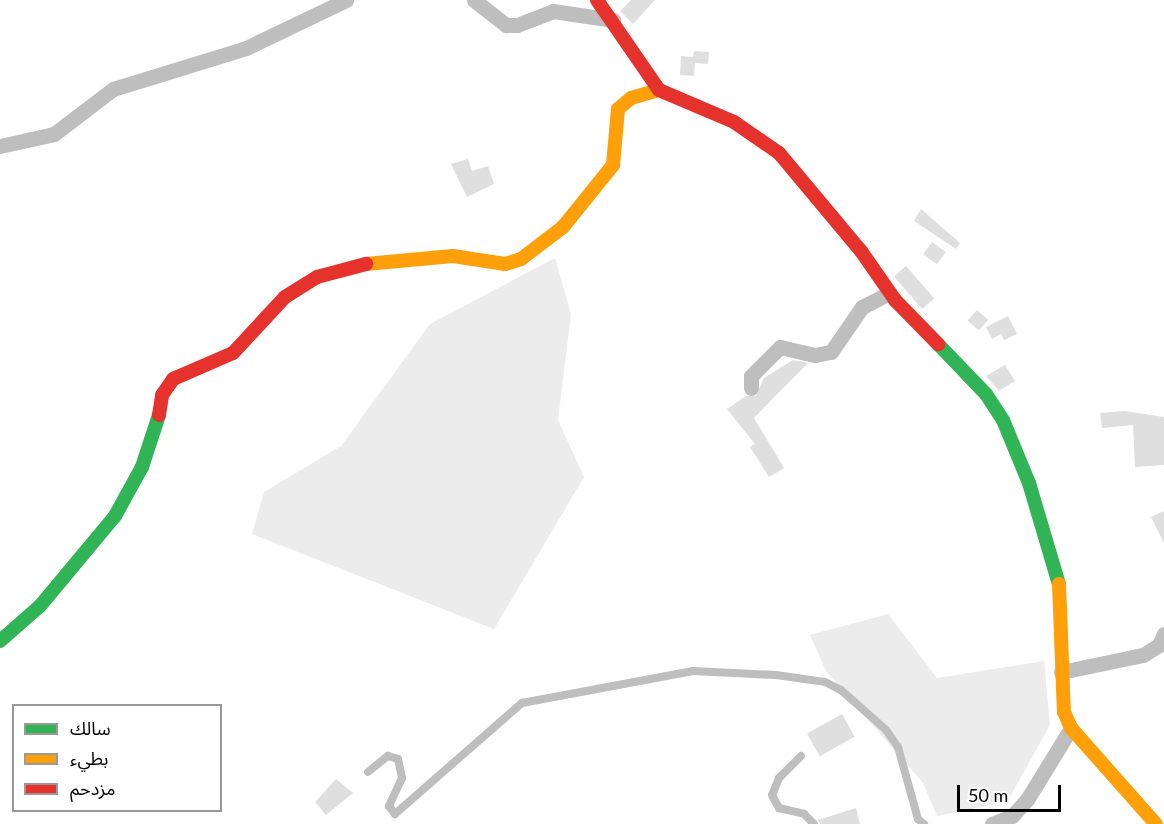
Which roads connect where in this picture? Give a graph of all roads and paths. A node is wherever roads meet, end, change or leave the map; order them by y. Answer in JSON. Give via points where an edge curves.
{"nodes":[{"id":1,"x":346,"y":0,"type":"edge"},
{"id":2,"x":474,"y":0,"type":"edge"},
{"id":3,"x":597,"y":0,"type":"edge"},
{"id":4,"x":489,"y":6,"type":"edge"},
{"id":5,"x":613,"y":20,"type":"junction"},
{"id":6,"x":659,"y":90,"type":"junction"},
{"id":7,"x":0,"y":146,"type":"edge"},
{"id":8,"x":890,"y":293,"type":"junction"},
{"id":9,"x":752,"y":388,"type":"dead end"},
{"id":10,"x":1164,"y":634,"type":"edge"},
{"id":11,"x":0,"y":641,"type":"edge"},
{"id":12,"x":1061,"y":672,"type":"junction"},
{"id":13,"x":1071,"y":728,"type":"junction"},
{"id":14,"x":801,"y":756,"type":"dead end"},
{"id":15,"x":368,"y":772,"type":"dead end"},
{"id":16,"x":814,"y":824,"type":"edge"},
{"id":17,"x":924,"y":824,"type":"edge"},
{"id":18,"x":992,"y":824,"type":"edge"},
{"id":19,"x":1156,"y":824,"type":"edge"}],
"edges":[{"from":1,"to":7,"type":"street","via":[[246,48],[113,88],[54,134]]},
{"from":2,"to":4,"type":"street"},
{"from":3,"to":5,"type":"street"},
{"from":4,"to":5,"type":"street","via":[[506,25],[518,25],[553,11]]},
{"from":5,"to":6,"type":"street"},
{"from":6,"to":8,"type":"street","via":[[734,122],[779,153],[861,251]]},
{"from":6,"to":11,"type":"street","via":[[631,98],[618,109],[613,165],[563,227],[520,259],[505,264],[453,256],[411,258],[363,264],[317,278],[285,297],[233,353],[173,380],[162,395],[157,430],[142,467],[115,516],[40,606]]},
{"from":8,"to":9,"type":"street","via":[[862,307],[831,352],[816,355],[780,346],[752,376]]},
{"from":8,"to":12,"type":"street","via":[[968,371],[1003,420],[1029,483],[1057,572],[1062,600]]},
{"from":10,"to":12,"type":"street","via":[[1159,645],[1143,655]]},
{"from":12,"to":13,"type":"street","via":[[1061,693]]},
{"from":13,"to":18,"type":"street","via":[[1028,798],[1012,816]]},
{"from":13,"to":19,"type":"street"},
{"from":14,"to":16,"type":"lane","via":[[779,778],[772,795],[779,808],[804,814]]},
{"from":15,"to":17,"type":"lane","via":[[388,756],[398,759],[402,778],[389,806],[395,814],[522,703],[693,671],[776,675],[825,682],[842,690],[886,730],[898,747],[918,819]]}]}
